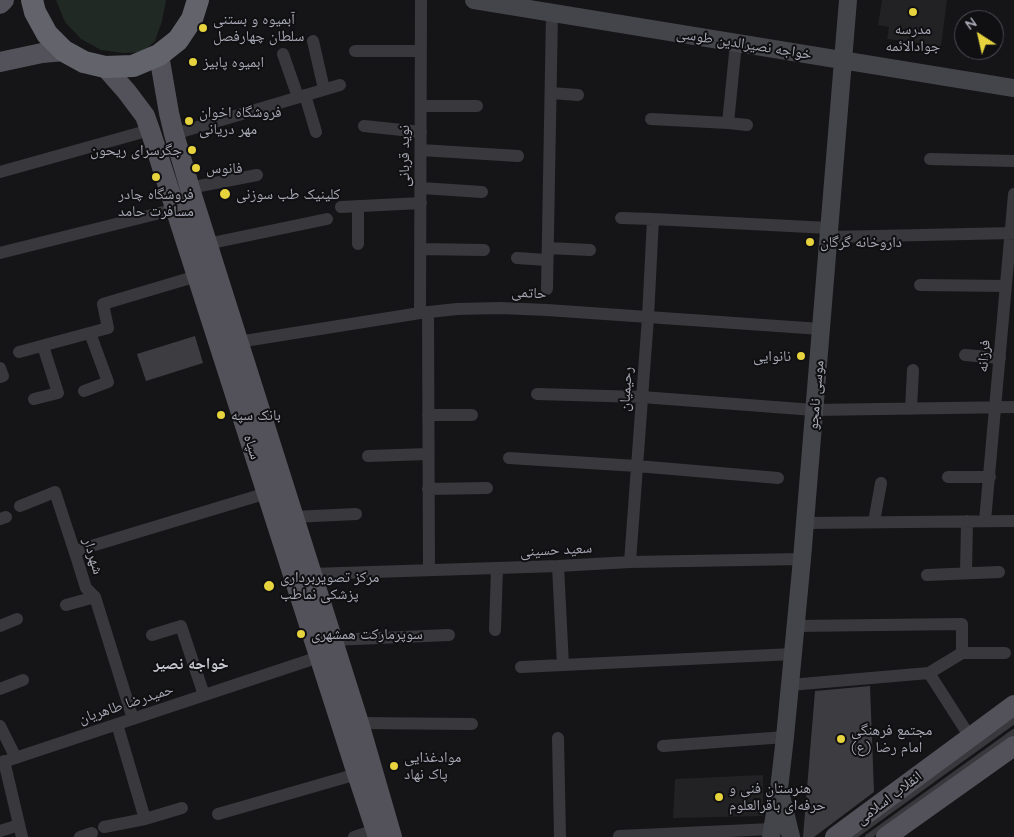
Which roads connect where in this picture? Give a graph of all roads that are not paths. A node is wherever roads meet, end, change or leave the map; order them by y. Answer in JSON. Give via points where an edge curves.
{"nodes":[{"id":1,"x":4,"y":0,"type":"edge"},
{"id":2,"x":32,"y":0,"type":"edge"},
{"id":3,"x":198,"y":0,"type":"edge"},
{"id":4,"x":421,"y":0,"type":"edge"},
{"id":5,"x":848,"y":0,"type":"edge"},
{"id":6,"x":482,"y":1,"type":"edge"},
{"id":7,"x":0,"y":4,"type":"edge"},
{"id":8,"x":580,"y":9,"type":"edge"},
{"id":9,"x":552,"y":13,"type":"junction"},
{"id":10,"x":313,"y":41,"type":"dead end"},
{"id":11,"x":736,"y":43,"type":"junction"},
{"id":12,"x":355,"y":51,"type":"dead end"},
{"id":13,"x":421,"y":51,"type":"junction"},
{"id":14,"x":64,"y":52,"type":"junction"},
{"id":15,"x":283,"y":54,"type":"dead end"},
{"id":16,"x":159,"y":56,"type":"junction"},
{"id":17,"x":843,"y":60,"type":"junction"},
{"id":18,"x":0,"y":62,"type":"edge"},
{"id":19,"x":105,"y":67,"type":"junction"},
{"id":20,"x":340,"y":84,"type":"dead end"},
{"id":21,"x":1014,"y":88,"type":"edge"},
{"id":22,"x":324,"y":89,"type":"junction"},
{"id":23,"x":551,"y":93,"type":"junction"},
{"id":24,"x":578,"y":94,"type":"dead end"},
{"id":25,"x":301,"y":96,"type":"junction"},
{"id":26,"x":421,"y":106,"type":"junction"},
{"id":27,"x":477,"y":106,"type":"dead end"},
{"id":28,"x":651,"y":119,"type":"dead end"},
{"id":29,"x":728,"y":123,"type":"junction"},
{"id":30,"x":364,"y":126,"type":"dead end"},
{"id":31,"x":747,"y":126,"type":"dead end"},
{"id":32,"x":150,"y":130,"type":"junction"},
{"id":33,"x":316,"y":132,"type":"dead end"},
{"id":34,"x":421,"y":132,"type":"junction"},
{"id":35,"x":174,"y":134,"type":"junction"},
{"id":36,"x":421,"y":150,"type":"junction"},
{"id":37,"x":518,"y":156,"type":"dead end"},
{"id":38,"x":930,"y":159,"type":"dead end"},
{"id":39,"x":1014,"y":161,"type":"edge"},
{"id":40,"x":0,"y":172,"type":"edge"},
{"id":41,"x":257,"y":175,"type":"dead end"},
{"id":42,"x":189,"y":188,"type":"junction"},
{"id":43,"x":420,"y":188,"type":"junction"},
{"id":44,"x":482,"y":192,"type":"dead end"},
{"id":45,"x":1014,"y":194,"type":"edge"},
{"id":46,"x":421,"y":203,"type":"junction"},
{"id":47,"x":358,"y":206,"type":"junction"},
{"id":48,"x":341,"y":207,"type":"dead end"},
{"id":49,"x":176,"y":209,"type":"junction"},
{"id":50,"x":621,"y":218,"type":"dead end"},
{"id":51,"x":327,"y":219,"type":"dead end"},
{"id":52,"x":653,"y":219,"type":"junction"},
{"id":53,"x":829,"y":232,"type":"junction"},
{"id":54,"x":1012,"y":233,"type":"edge"},
{"id":55,"x":207,"y":244,"type":"junction"},
{"id":56,"x":358,"y":244,"type":"dead end"},
{"id":57,"x":420,"y":249,"type":"junction"},
{"id":58,"x":484,"y":250,"type":"dead end"},
{"id":59,"x":590,"y":250,"type":"dead end"},
{"id":60,"x":0,"y":253,"type":"edge"},
{"id":61,"x":548,"y":254,"type":"junction"},
{"id":62,"x":516,"y":258,"type":"dead end"},
{"id":63,"x":197,"y":276,"type":"junction"},
{"id":64,"x":920,"y":285,"type":"dead end"},
{"id":65,"x":1006,"y":286,"type":"junction"},
{"id":66,"x":547,"y":289,"type":"dead end"},
{"id":67,"x":424,"y":312,"type":"junction"},
{"id":68,"x":648,"y":317,"type":"junction"},
{"id":69,"x":821,"y":329,"type":"junction"},
{"id":70,"x":1008,"y":329,"type":"edge"},
{"id":71,"x":90,"y":333,"type":"junction"},
{"id":72,"x":238,"y":342,"type":"junction"},
{"id":73,"x":43,"y":346,"type":"junction"},
{"id":74,"x":19,"y":352,"type":"dead end"},
{"id":75,"x":965,"y":355,"type":"dead end"},
{"id":76,"x":1000,"y":358,"type":"junction"},
{"id":77,"x":913,"y":370,"type":"dead end"},
{"id":78,"x":84,"y":391,"type":"dead end"},
{"id":79,"x":537,"y":394,"type":"dead end"},
{"id":80,"x":642,"y":397,"type":"junction"},
{"id":81,"x":34,"y":399,"type":"dead end"},
{"id":82,"x":1014,"y":407,"type":"edge"},
{"id":83,"x":996,"y":408,"type":"junction"},
{"id":84,"x":911,"y":409,"type":"junction"},
{"id":85,"x":814,"y":410,"type":"junction"},
{"id":86,"x":428,"y":415,"type":"junction"},
{"id":87,"x":472,"y":415,"type":"dead end"},
{"id":88,"x":428,"y":454,"type":"junction"},
{"id":89,"x":368,"y":456,"type":"dead end"},
{"id":90,"x":509,"y":458,"type":"dead end"},
{"id":91,"x":637,"y":466,"type":"junction"},
{"id":92,"x":948,"y":477,"type":"dead end"},
{"id":93,"x":990,"y":477,"type":"junction"},
{"id":94,"x":778,"y":478,"type":"dead end"},
{"id":95,"x":881,"y":484,"type":"dead end"},
{"id":96,"x":487,"y":488,"type":"dead end"},
{"id":97,"x":428,"y":489,"type":"junction"},
{"id":98,"x":267,"y":493,"type":"junction"},
{"id":99,"x":20,"y":506,"type":"dead end"},
{"id":100,"x":356,"y":514,"type":"dead end"},
{"id":101,"x":294,"y":517,"type":"junction"},
{"id":102,"x":967,"y":521,"type":"junction"},
{"id":103,"x":985,"y":521,"type":"junction"},
{"id":104,"x":1014,"y":521,"type":"edge"},
{"id":105,"x":874,"y":522,"type":"junction"},
{"id":106,"x":805,"y":523,"type":"junction"},
{"id":107,"x":75,"y":551,"type":"junction"},
{"id":108,"x":802,"y":559,"type":"junction"},
{"id":109,"x":630,"y":562,"type":"junction"},
{"id":110,"x":558,"y":566,"type":"junction"},
{"id":111,"x":497,"y":568,"type":"junction"},
{"id":112,"x":429,"y":570,"type":"junction"},
{"id":113,"x":999,"y":572,"type":"dead end"},
{"id":114,"x":966,"y":573,"type":"junction"},
{"id":115,"x":312,"y":574,"type":"junction"},
{"id":116,"x":927,"y":575,"type":"dead end"},
{"id":117,"x":95,"y":597,"type":"junction"},
{"id":118,"x":66,"y":605,"type":"dead end"},
{"id":119,"x":17,"y":619,"type":"dead end"},
{"id":120,"x":0,"y":626,"type":"edge"},
{"id":121,"x":796,"y":626,"type":"junction"},
{"id":122,"x":495,"y":630,"type":"dead end"},
{"id":123,"x":152,"y":635,"type":"dead end"},
{"id":124,"x":449,"y":635,"type":"dead end"},
{"id":125,"x":332,"y":640,"type":"junction"},
{"id":126,"x":962,"y":653,"type":"junction"},
{"id":127,"x":1005,"y":653,"type":"dead end"},
{"id":128,"x":793,"y":654,"type":"junction"},
{"id":129,"x":320,"y":657,"type":"junction"},
{"id":130,"x":563,"y":665,"type":"junction"},
{"id":131,"x":521,"y":667,"type":"dead end"},
{"id":132,"x":929,"y":673,"type":"junction"},
{"id":133,"x":24,"y":680,"type":"dead end"},
{"id":134,"x":790,"y":685,"type":"junction"},
{"id":135,"x":0,"y":689,"type":"edge"},
{"id":136,"x":204,"y":695,"type":"junction"},
{"id":137,"x":1014,"y":705,"type":"edge"},
{"id":138,"x":134,"y":719,"type":"junction"},
{"id":139,"x":1014,"y":721,"type":"edge"},
{"id":140,"x":359,"y":723,"type":"junction"},
{"id":141,"x":117,"y":724,"type":"junction"},
{"id":142,"x":472,"y":724,"type":"dead end"},
{"id":143,"x":0,"y":726,"type":"edge"},
{"id":144,"x":1014,"y":732,"type":"edge"},
{"id":145,"x":785,"y":737,"type":"junction"},
{"id":146,"x":970,"y":737,"type":"junction"},
{"id":147,"x":558,"y":738,"type":"dead end"},
{"id":148,"x":663,"y":746,"type":"dead end"},
{"id":149,"x":1014,"y":746,"type":"edge"},
{"id":150,"x":7,"y":761,"type":"edge"},
{"id":151,"x":364,"y":772,"type":"junction"},
{"id":152,"x":779,"y":789,"type":"junction"},
{"id":153,"x":182,"y":808,"type":"dead end"},
{"id":154,"x":218,"y":814,"type":"dead end"},
{"id":155,"x":145,"y":819,"type":"junction"},
{"id":156,"x":104,"y":827,"type":"dead end"},
{"id":157,"x":0,"y":831,"type":"edge"},
{"id":158,"x":21,"y":831,"type":"edge"},
{"id":159,"x":772,"y":833,"type":"edge"},
{"id":160,"x":896,"y":834,"type":"edge"},
{"id":161,"x":366,"y":836,"type":"edge"},
{"id":162,"x":619,"y":836,"type":"edge"},
{"id":163,"x":392,"y":837,"type":"edge"},
{"id":164,"x":404,"y":837,"type":"edge"},
{"id":165,"x":560,"y":837,"type":"edge"},
{"id":166,"x":791,"y":837,"type":"edge"},
{"id":167,"x":836,"y":837,"type":"edge"},
{"id":168,"x":853,"y":837,"type":"edge"},
{"id":169,"x":868,"y":837,"type":"edge"}],
"edges":[{"from":1,"to":7,"type":"main road"},
{"from":2,"to":14,"type":"highway","via":[[47,34]]},
{"from":3,"to":16,"type":"highway","via":[[192,19],[178,40]]},
{"from":4,"to":13,"type":"street","name":"نوید قربانی"},
{"from":5,"to":17,"type":"main road","name":"موسی نامجو"},
{"from":6,"to":9,"type":"main road","name":"خواجه نصیرالدین طوسی"},
{"from":8,"to":9,"type":"main road","name":"خواجه نصیرالدین طوسی"},
{"from":8,"to":11,"type":"main road","name":"خواجه نصیرالدین طوسی"},
{"from":9,"to":23,"type":"street"},
{"from":10,"to":22,"type":"street"},
{"from":11,"to":17,"type":"main road","name":"خواجه نصیرالدین طوسی"},
{"from":11,"to":29,"type":"street"},
{"from":12,"to":13,"type":"street"},
{"from":13,"to":26,"type":"street","name":"نوید قربانی"},
{"from":14,"to":18,"type":"main road","via":[[42,52]]},
{"from":14,"to":19,"type":"highway","via":[[84,62]]},
{"from":15,"to":25,"type":"street"},
{"from":16,"to":19,"type":"highway","via":[[133,66]]},
{"from":16,"to":35,"type":"main road","name":"سپاه"},
{"from":17,"to":21,"type":"main road","name":"خواجه نصیرالدین طوسی"},
{"from":17,"to":53,"type":"main road","name":"موسی نامجو"},
{"from":19,"to":32,"type":"main road","name":"سپاه","via":[[145,116]]},
{"from":20,"to":22,"type":"street"},
{"from":22,"to":25,"type":"street"},
{"from":23,"to":24,"type":"street"},
{"from":23,"to":61,"type":"street"},
{"from":25,"to":33,"type":"street"},
{"from":25,"to":35,"type":"street"},
{"from":26,"to":27,"type":"street"},
{"from":26,"to":34,"type":"street","name":"نوید قربانی"},
{"from":28,"to":29,"type":"street"},
{"from":29,"to":31,"type":"street"},
{"from":30,"to":34,"type":"street"},
{"from":32,"to":40,"type":"street"},
{"from":32,"to":49,"type":"main road","name":"سپاه"},
{"from":34,"to":36,"type":"street","name":"نوید قربانی"},
{"from":35,"to":42,"type":"main road","name":"سپاه"},
{"from":36,"to":37,"type":"street"},
{"from":36,"to":43,"type":"street","name":"نوید قربانی"},
{"from":38,"to":39,"type":"street"},
{"from":41,"to":42,"type":"street"},
{"from":42,"to":55,"type":"main road","name":"سپاه"},
{"from":43,"to":44,"type":"street"},
{"from":43,"to":46,"type":"street","name":"نوید قربانی"},
{"from":45,"to":54,"type":"street","name":"فرزانه"},
{"from":46,"to":47,"type":"street"},
{"from":46,"to":57,"type":"street","name":"نوید قربانی"},
{"from":47,"to":48,"type":"street"},
{"from":47,"to":56,"type":"street"},
{"from":49,"to":60,"type":"street"},
{"from":49,"to":63,"type":"main road","name":"سپاه"},
{"from":50,"to":52,"type":"street"},
{"from":51,"to":55,"type":"street"},
{"from":52,"to":53,"type":"street"},
{"from":52,"to":68,"type":"street","name":"رحیمیان"},
{"from":53,"to":54,"type":"street"},
{"from":53,"to":69,"type":"main road","name":"موسی نامجو"},
{"from":54,"to":65,"type":"street","name":"فرزانه"},
{"from":55,"to":72,"type":"main road","name":"سپاه"},
{"from":57,"to":58,"type":"street"},
{"from":57,"to":67,"type":"street","name":"نوید قربانی"},
{"from":59,"to":61,"type":"street"},
{"from":61,"to":62,"type":"street"},
{"from":61,"to":66,"type":"street"},
{"from":63,"to":71,"type":"street","via":[[103,304],[108,328]]},
{"from":63,"to":98,"type":"main road","name":"سپاه"},
{"from":64,"to":65,"type":"street"},
{"from":65,"to":70,"type":"street","name":"فرزانه"},
{"from":67,"to":68,"type":"street","name":"حاتمی","via":[[500,308]]},
{"from":67,"to":72,"type":"street","name":"حاتمی"},
{"from":67,"to":86,"type":"street","name":"نوید قربانی"},
{"from":68,"to":69,"type":"street","name":"حاتمی"},
{"from":68,"to":80,"type":"street","name":"رحیمیان"},
{"from":69,"to":85,"type":"main road","name":"موسی نامجو"},
{"from":70,"to":76,"type":"street","name":"فرزانه"},
{"from":71,"to":73,"type":"street"},
{"from":71,"to":78,"type":"street","via":[[108,382]]},
{"from":72,"to":101,"type":"main road","name":"سپاه"},
{"from":73,"to":74,"type":"street"},
{"from":73,"to":81,"type":"street","via":[[58,392]]},
{"from":75,"to":76,"type":"street"},
{"from":76,"to":83,"type":"street","name":"فرزانه"},
{"from":77,"to":84,"type":"street"},
{"from":79,"to":80,"type":"street"},
{"from":80,"to":85,"type":"street"},
{"from":80,"to":91,"type":"street","name":"رحیمیان"},
{"from":82,"to":83,"type":"street"},
{"from":83,"to":84,"type":"street"},
{"from":83,"to":93,"type":"street","name":"فرزانه"},
{"from":84,"to":85,"type":"street"},
{"from":85,"to":106,"type":"main road","name":"موسی نامجو"},
{"from":86,"to":87,"type":"street"},
{"from":86,"to":88,"type":"street","name":"نوید قربانی"},
{"from":88,"to":89,"type":"street"},
{"from":88,"to":97,"type":"street","name":"نوید قربانی"},
{"from":90,"to":91,"type":"street"},
{"from":91,"to":94,"type":"street"},
{"from":91,"to":109,"type":"street","name":"رحیمیان"},
{"from":92,"to":93,"type":"street"},
{"from":93,"to":103,"type":"street","name":"فرزانه"},
{"from":95,"to":105,"type":"street"},
{"from":96,"to":97,"type":"street"},
{"from":97,"to":112,"type":"street","name":"نوید قربانی"},
{"from":98,"to":107,"type":"street"},
{"from":98,"to":129,"type":"main road","name":"سپاه"},
{"from":99,"to":107,"type":"street","name":"شهردار","via":[[55,492]]},
{"from":100,"to":101,"type":"street"},
{"from":101,"to":115,"type":"main road","name":"سپاه"},
{"from":102,"to":103,"type":"street"},
{"from":102,"to":105,"type":"street"},
{"from":102,"to":114,"type":"street"},
{"from":103,"to":104,"type":"street"},
{"from":105,"to":106,"type":"street"},
{"from":106,"to":108,"type":"main road","name":"موسی نامجو"},
{"from":107,"to":117,"type":"street","name":"شهردار","via":[[86,588]]},
{"from":108,"to":109,"type":"street","name":"سعید حسینی"},
{"from":108,"to":121,"type":"main road","name":"موسی نامجو"},
{"from":109,"to":110,"type":"street","name":"سعید حسینی"},
{"from":110,"to":111,"type":"street","name":"سعید حسینی"},
{"from":110,"to":130,"type":"street"},
{"from":111,"to":112,"type":"street","name":"سعید حسینی"},
{"from":111,"to":122,"type":"street"},
{"from":112,"to":115,"type":"street","name":"سعید حسینی"},
{"from":113,"to":114,"type":"street"},
{"from":114,"to":116,"type":"street"},
{"from":115,"to":125,"type":"main road","name":"سپاه"},
{"from":117,"to":118,"type":"street"},
{"from":117,"to":138,"type":"street","name":"شهردار"},
{"from":119,"to":120,"type":"street"},
{"from":121,"to":126,"type":"street","via":[[962,624]]},
{"from":121,"to":128,"type":"main road","name":"موسی نامجو"},
{"from":123,"to":136,"type":"street","via":[[181,626]]},
{"from":124,"to":125,"type":"street"},
{"from":125,"to":140,"type":"main road","name":"سپاه"},
{"from":126,"to":127,"type":"street"},
{"from":126,"to":132,"type":"street"},
{"from":128,"to":130,"type":"street"},
{"from":128,"to":134,"type":"main road","name":"موسی نامجو"},
{"from":129,"to":136,"type":"street","name":"حمیدرضا طاهریان"},
{"from":129,"to":151,"type":"main road","name":"سپاه"},
{"from":130,"to":131,"type":"street"},
{"from":132,"to":134,"type":"street"},
{"from":132,"to":146,"type":"street"},
{"from":133,"to":135,"type":"street"},
{"from":134,"to":145,"type":"main road","name":"موسی نامجو"},
{"from":136,"to":138,"type":"street","name":"حمیدرضا طاهریان"},
{"from":137,"to":146,"type":"main road","name":"انقلاب اسلامی"},
{"from":138,"to":141,"type":"street","name":"حمیدرضا طاهریان"},
{"from":139,"to":168,"type":"lane"},
{"from":140,"to":142,"type":"street"},
{"from":140,"to":151,"type":"main road","name":"سپاه"},
{"from":141,"to":150,"type":"street","name":"حمیدرضا طاهریان"},
{"from":141,"to":155,"type":"street"},
{"from":143,"to":150,"type":"street"},
{"from":144,"to":169,"type":"lane"},
{"from":145,"to":148,"type":"street"},
{"from":145,"to":152,"type":"main road","name":"موسی نامجو"},
{"from":146,"to":167,"type":"main road","name":"انقلاب اسلامی"},
{"from":147,"to":165,"type":"street"},
{"from":149,"to":160,"type":"main road","name":"انقلاب اسلامی"},
{"from":150,"to":158,"type":"street"},
{"from":151,"to":154,"type":"street"},
{"from":151,"to":161,"type":"main road"},
{"from":151,"to":163,"type":"main road","name":"سپاه"},
{"from":151,"to":164,"type":"main road","via":[[395,810]]},
{"from":152,"to":159,"type":"main road","name":"موسی نامجو"},
{"from":152,"to":166,"type":"main road","name":"موسی نامجو"},
{"from":153,"to":155,"type":"street"},
{"from":155,"to":156,"type":"street"},
{"from":157,"to":158,"type":"street"},
{"from":159,"to":162,"type":"street"}]}
